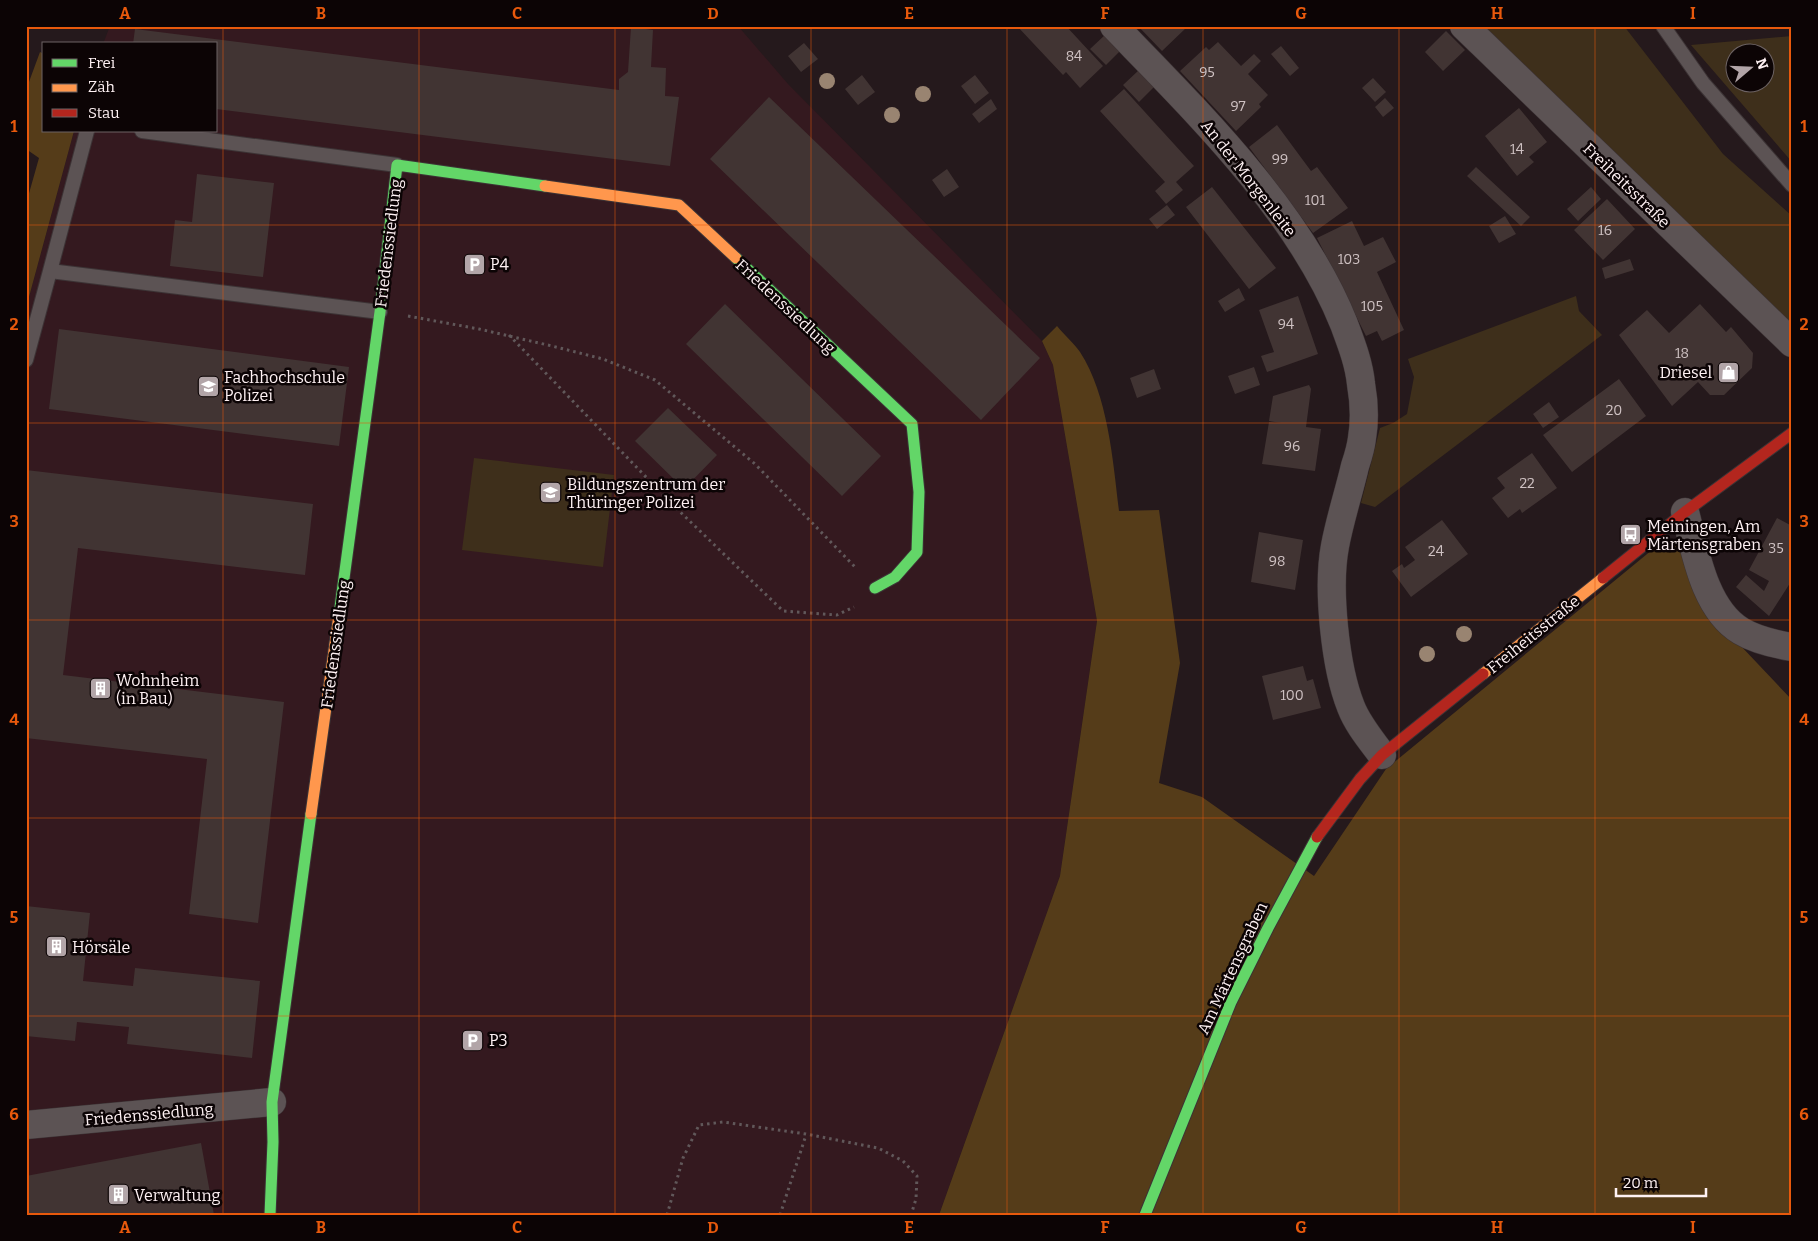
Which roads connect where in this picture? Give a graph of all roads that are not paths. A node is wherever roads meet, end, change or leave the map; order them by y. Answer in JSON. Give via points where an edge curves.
{"nodes":[{"id":1,"x":1114,"y":26,"type":"edge"},
{"id":2,"x":1464,"y":26,"type":"edge"},
{"id":3,"x":1662,"y":26,"type":"edge"},
{"id":4,"x":87,"y":132,"type":"edge"},
{"id":5,"x":150,"y":132,"type":"edge"},
{"id":6,"x":397,"y":165,"type":"junction"},
{"id":7,"x":1792,"y":185,"type":"edge"},
{"id":8,"x":50,"y":271,"type":"junction"},
{"id":9,"x":380,"y":312,"type":"junction"},
{"id":10,"x":1792,"y":343,"type":"edge"},
{"id":11,"x":26,"y":360,"type":"edge"},
{"id":12,"x":1792,"y":433,"type":"edge"},
{"id":13,"x":1684,"y":512,"type":"junction"},
{"id":14,"x":875,"y":588,"type":"road end"},
{"id":15,"x":1792,"y":647,"type":"edge"},
{"id":16,"x":1382,"y":755,"type":"junction"},
{"id":17,"x":272,"y":1102,"type":"junction"},
{"id":18,"x":26,"y":1125,"type":"edge"},
{"id":19,"x":270,"y":1215,"type":"edge"},
{"id":20,"x":1145,"y":1215,"type":"edge"}],
"edges":[{"from":1,"to":16,"type":"street","name":"An der Morgenleite","via":[[1203,119],[1265,193],[1328,287],[1354,349],[1361,382],[1362,438],[1335,548],[1334,628],[1343,683],[1351,707],[1361,728]]},
{"from":2,"to":10,"type":"street","name":"Freiheitsstraße"},
{"from":3,"to":7,"type":"lane","via":[[1703,83]]},
{"from":4,"to":8,"type":"lane"},
{"from":5,"to":6,"type":"lane"},
{"from":6,"to":9,"type":"street","name":"Friedenssiedlung"},
{"from":6,"to":14,"type":"street","name":"Friedenssiedlung","via":[[679,205],[912,424],[919,492],[917,552],[894,577]]},
{"from":8,"to":9,"type":"lane"},
{"from":8,"to":11,"type":"lane"},
{"from":9,"to":17,"type":"street","name":"Friedenssiedlung"},
{"from":12,"to":13,"type":"street","name":"Freiheitsstraße"},
{"from":13,"to":15,"type":"street","via":[[1707,590],[1720,612],[1740,631],[1764,642]]},
{"from":13,"to":16,"type":"street","name":"Freiheitsstraße"},
{"from":16,"to":20,"type":"street","name":"Am Märtensgraben","via":[[1319,833],[1268,928],[1231,1002]]},
{"from":17,"to":18,"type":"street","name":"Friedenssiedlung"},
{"from":17,"to":19,"type":"street","name":"Friedenssiedlung"}]}
